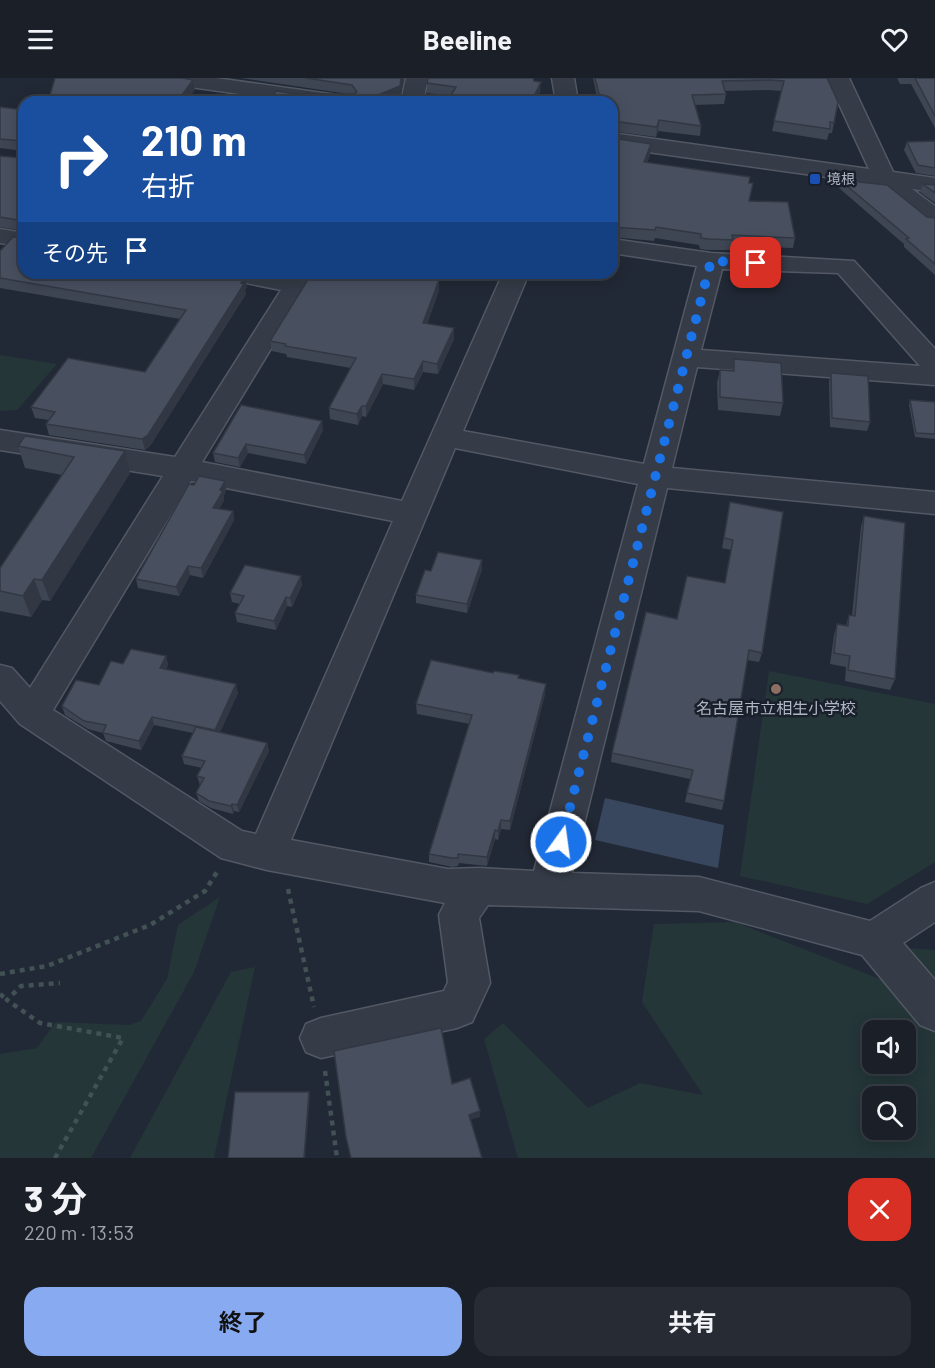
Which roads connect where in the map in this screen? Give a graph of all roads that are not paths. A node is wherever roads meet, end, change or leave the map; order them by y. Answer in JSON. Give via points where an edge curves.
{"nodes":[{"id":1,"x":169,"y":78,"type":"edge"},
{"id":2,"x":417,"y":78,"type":"edge"},
{"id":3,"x":563,"y":78,"type":"edge"},
{"id":4,"x":838,"y":78,"type":"edge"},
{"id":5,"x":267,"y":90,"type":"edge"},
{"id":6,"x":306,"y":96,"type":"edge"},
{"id":7,"x":413,"y":96,"type":"edge"},
{"id":8,"x":566,"y":96,"type":"edge"},
{"id":9,"x":618,"y":141,"type":"edge"},
{"id":10,"x":885,"y":179,"type":"junction"},
{"id":11,"x":935,"y":185,"type":"edge"},
{"id":12,"x":935,"y":218,"type":"edge"},
{"id":13,"x":0,"y":236,"type":"edge"},
{"id":14,"x":18,"y":239,"type":"edge"},
{"id":15,"x":618,"y":247,"type":"edge"},
{"id":16,"x":711,"y":261,"type":"junction"},
{"id":17,"x":300,"y":279,"type":"edge"},
{"id":18,"x":513,"y":279,"type":"edge"},
{"id":19,"x":688,"y":358,"type":"junction"},
{"id":20,"x":935,"y":366,"type":"edge"},
{"id":21,"x":935,"y":376,"type":"edge"},
{"id":22,"x":447,"y":437,"type":"junction"},
{"id":23,"x":0,"y":440,"type":"edge"},
{"id":24,"x":184,"y":469,"type":"junction"},
{"id":25,"x":656,"y":477,"type":"junction"},
{"id":26,"x":935,"y":503,"type":"edge"},
{"id":27,"x":411,"y":514,"type":"junction"},
{"id":28,"x":0,"y":678,"type":"edge"},
{"id":29,"x":32,"y":714,"type":"junction"},
{"id":30,"x":250,"y":850,"type":"junction"},
{"id":31,"x":479,"y":885,"type":"junction"},
{"id":32,"x":549,"y":888,"type":"junction"},
{"id":33,"x":935,"y":900,"type":"edge"},
{"id":34,"x":874,"y":940,"type":"junction"},
{"id":35,"x":935,"y":1011,"type":"edge"},
{"id":36,"x":321,"y":1038,"type":"dead end"}],
"edges":[{"from":1,"to":5,"type":"street"},
{"from":2,"to":7,"type":"street"},
{"from":3,"to":8,"type":"street"},
{"from":4,"to":10,"type":"street"},
{"from":5,"to":6,"type":"street"},
{"from":9,"to":10,"type":"street"},
{"from":10,"to":11,"type":"street"},
{"from":10,"to":12,"type":"street"},
{"from":13,"to":14,"type":"street"},
{"from":15,"to":16,"type":"street"},
{"from":16,"to":19,"type":"street"},
{"from":16,"to":20,"type":"street","via":[[845,266]]},
{"from":17,"to":24,"type":"street"},
{"from":18,"to":22,"type":"street"},
{"from":19,"to":21,"type":"street"},
{"from":19,"to":25,"type":"street"},
{"from":22,"to":25,"type":"street"},
{"from":22,"to":27,"type":"street"},
{"from":23,"to":24,"type":"street"},
{"from":24,"to":27,"type":"street"},
{"from":24,"to":29,"type":"street"},
{"from":25,"to":26,"type":"street"},
{"from":25,"to":32,"type":"street"},
{"from":27,"to":30,"type":"street"},
{"from":28,"to":29,"type":"street"},
{"from":29,"to":30,"type":"street"},
{"from":30,"to":31,"type":"street","via":[[448,886]]},
{"from":31,"to":32,"type":"street"},
{"from":31,"to":36,"type":"street","via":[[459,915],[469,983],[457,1008]]},
{"from":32,"to":34,"type":"street","via":[[699,894]]},
{"from":33,"to":34,"type":"street"},
{"from":34,"to":35,"type":"street"}]}
